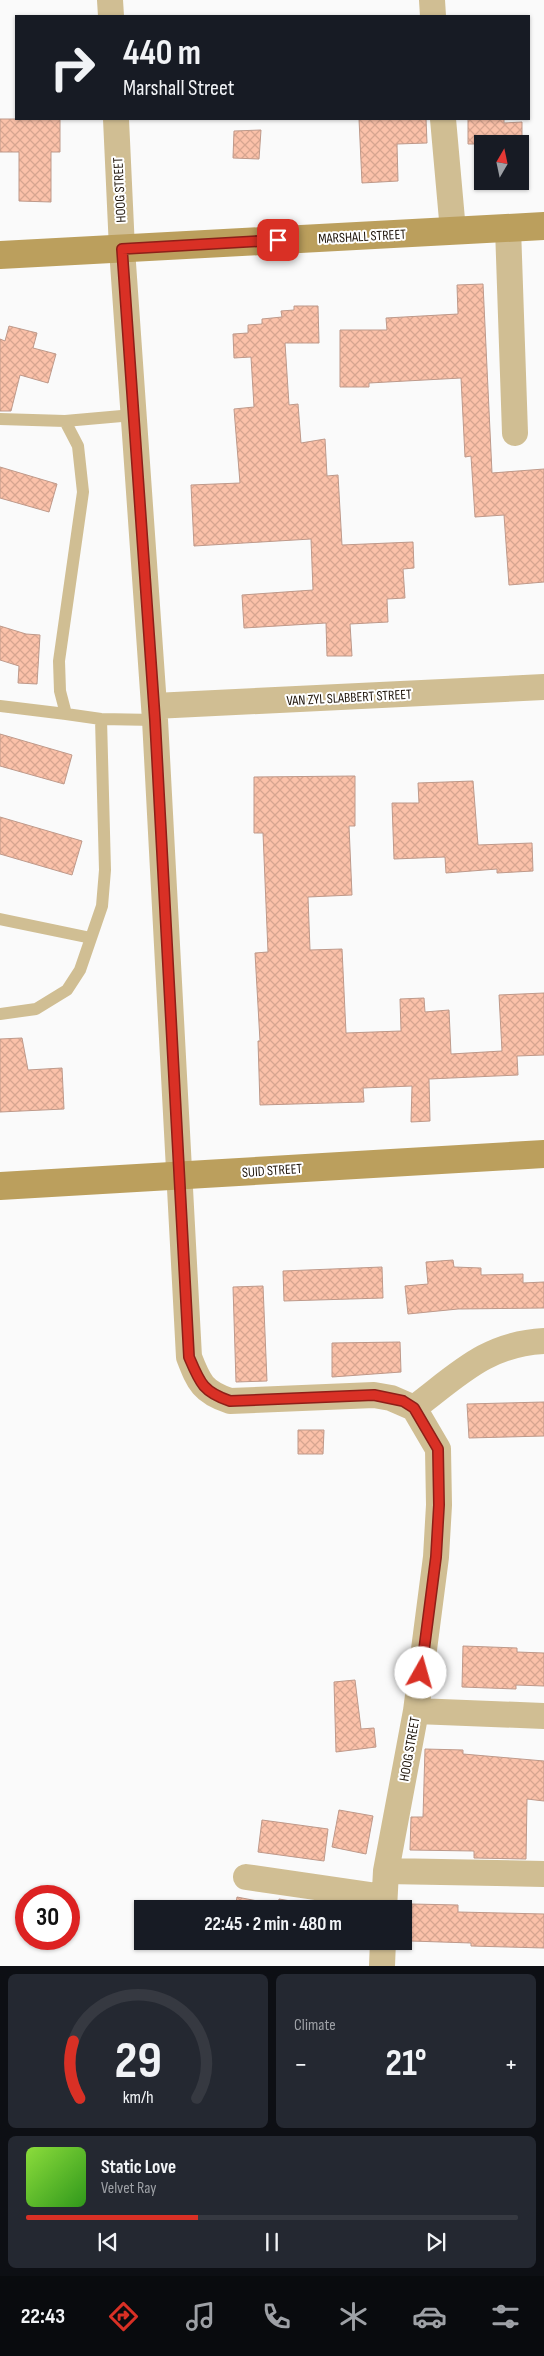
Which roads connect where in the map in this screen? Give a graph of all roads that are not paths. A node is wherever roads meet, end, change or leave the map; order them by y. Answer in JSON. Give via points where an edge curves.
{"nodes":[{"id":1,"x":110,"y":0,"type":"edge"},
{"id":2,"x":432,"y":0,"type":"edge"},
{"id":3,"x":111,"y":15,"type":"edge"},
{"id":4,"x":433,"y":15,"type":"edge"},
{"id":5,"x":116,"y":120,"type":"edge"},
{"id":6,"x":443,"y":120,"type":"edge"},
{"id":7,"x":544,"y":226,"type":"edge"},
{"id":8,"x":508,"y":228,"type":"junction"},
{"id":9,"x":453,"y":231,"type":"junction"},
{"id":10,"x":122,"y":249,"type":"junction"},
{"id":11,"x":0,"y":255,"type":"edge"},
{"id":12,"x":133,"y":415,"type":"junction"},
{"id":13,"x":0,"y":419,"type":"edge"},
{"id":14,"x":65,"y":421,"type":"junction"},
{"id":15,"x":514,"y":433,"type":"dead end"},
{"id":16,"x":544,"y":687,"type":"edge"},
{"id":17,"x":0,"y":706,"type":"edge"},
{"id":18,"x":154,"y":713,"type":"junction"},
{"id":19,"x":66,"y":714,"type":"junction"},
{"id":20,"x":101,"y":720,"type":"junction"},
{"id":21,"x":0,"y":919,"type":"edge"},
{"id":22,"x":91,"y":938,"type":"junction"},
{"id":23,"x":0,"y":1014,"type":"edge"},
{"id":24,"x":544,"y":1154,"type":"edge"},
{"id":25,"x":180,"y":1176,"type":"junction"},
{"id":26,"x":0,"y":1186,"type":"edge"},
{"id":27,"x":544,"y":1341,"type":"edge"},
{"id":28,"x":414,"y":1408,"type":"junction"},
{"id":29,"x":416,"y":1711,"type":"junction"},
{"id":30,"x":544,"y":1716,"type":"edge"},
{"id":31,"x":386,"y":1871,"type":"junction"},
{"id":32,"x":544,"y":1874,"type":"edge"},
{"id":33,"x":246,"y":1877,"type":"dead end"},
{"id":34,"x":368,"y":1900,"type":"edge"},
{"id":35,"x":384,"y":1900,"type":"edge"},
{"id":36,"x":383,"y":1950,"type":"edge"},
{"id":37,"x":382,"y":1966,"type":"edge"}],
"edges":[{"from":1,"to":3,"type":"street"},
{"from":2,"to":4,"type":"street"},
{"from":5,"to":10,"type":"street","name":"HOOG STREET"},
{"from":6,"to":9,"type":"street"},
{"from":7,"to":8,"type":"street","name":"MARSHALL STREET"},
{"from":8,"to":9,"type":"street","name":"MARSHALL STREET"},
{"from":8,"to":15,"type":"street"},
{"from":9,"to":10,"type":"street","name":"MARSHALL STREET"},
{"from":10,"to":11,"type":"street","name":"MARSHALL STREET"},
{"from":10,"to":12,"type":"street","name":"HOOG STREET"},
{"from":12,"to":14,"type":"lane"},
{"from":12,"to":18,"type":"street","name":"HOOG STREET"},
{"from":13,"to":14,"type":"lane"},
{"from":14,"to":19,"type":"lane","via":[[78,446],[83,492],[59,661],[60,691]]},
{"from":16,"to":18,"type":"street","name":"VAN ZYL SLABBERT STREET"},
{"from":17,"to":19,"type":"lane"},
{"from":18,"to":20,"type":"lane"},
{"from":18,"to":25,"type":"street","name":"HOOG STREET"},
{"from":19,"to":20,"type":"lane"},
{"from":20,"to":22,"type":"lane","via":[[105,870],[102,906]]},
{"from":21,"to":22,"type":"lane"},
{"from":22,"to":23,"type":"lane","via":[[80,970],[66,990],[36,1009]]},
{"from":24,"to":25,"type":"street","name":"SUID STREET"},
{"from":25,"to":26,"type":"street","name":"SUID STREET"},
{"from":25,"to":28,"type":"street","name":"HOOG STREET","via":[[189,1357],[204,1388],[230,1401],[374,1395],[403,1401]]},
{"from":27,"to":28,"type":"street","via":[[520,1342],[478,1359]]},
{"from":28,"to":29,"type":"street","name":"HOOG STREET","via":[[438,1449],[439,1505],[436,1557]]},
{"from":29,"to":30,"type":"street"},
{"from":29,"to":31,"type":"street","name":"HOOG STREET"},
{"from":31,"to":32,"type":"street"},
{"from":31,"to":35,"type":"street","name":"HOOG STREET"},
{"from":33,"to":34,"type":"street"},
{"from":36,"to":37,"type":"street"}]}
